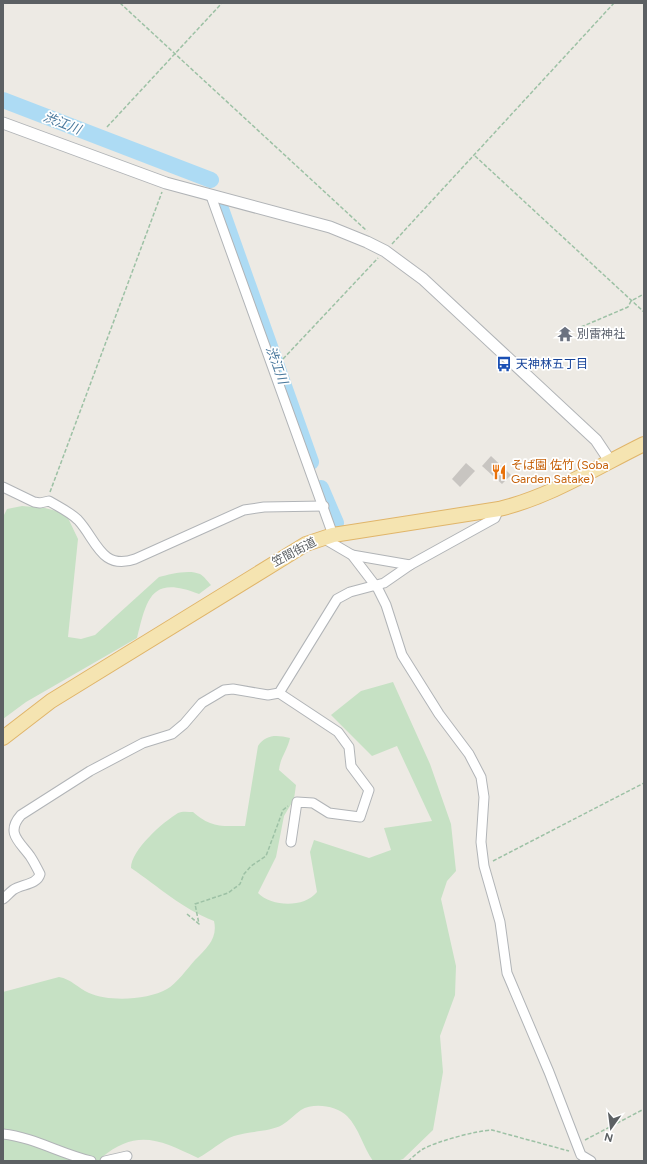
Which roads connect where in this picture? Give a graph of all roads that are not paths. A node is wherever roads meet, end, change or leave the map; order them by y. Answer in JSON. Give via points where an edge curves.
{"nodes":[{"id":1,"x":3,"y":123,"type":"edge"},
{"id":2,"x":211,"y":196,"type":"junction"},
{"id":3,"x":644,"y":444,"type":"edge"},
{"id":4,"x":610,"y":461,"type":"junction"},
{"id":5,"x":3,"y":487,"type":"edge"},
{"id":6,"x":324,"y":506,"type":"junction"},
{"id":7,"x":499,"y":509,"type":"junction"},
{"id":8,"x":328,"y":536,"type":"junction"},
{"id":9,"x":352,"y":555,"type":"junction"},
{"id":10,"x":410,"y":565,"type":"junction"},
{"id":11,"x":375,"y":584,"type":"junction"},
{"id":12,"x":279,"y":692,"type":"junction"},
{"id":13,"x":3,"y":738,"type":"edge"},
{"id":14,"x":291,"y":842,"type":"dead end"},
{"id":15,"x":3,"y":899,"type":"edge"},
{"id":16,"x":3,"y":1134,"type":"edge"},
{"id":17,"x":91,"y":1161,"type":"edge"},
{"id":18,"x":105,"y":1161,"type":"edge"},
{"id":19,"x":123,"y":1161,"type":"edge"},
{"id":20,"x":591,"y":1161,"type":"edge"}],
"edges":[{"from":1,"to":2,"type":"street"},
{"from":2,"to":4,"type":"street","via":[[330,227],[385,251],[422,279],[596,440]]},
{"from":2,"to":6,"type":"street"},
{"from":3,"to":4,"type":"main road","name":"笠間街道"},
{"from":4,"to":7,"type":"main road","name":"笠間街道","via":[[532,499]]},
{"from":5,"to":6,"type":"street","via":[[34,502],[47,501],[63,509],[78,521],[102,554],[122,562],[135,559],[244,510]]},
{"from":6,"to":8,"type":"street"},
{"from":7,"to":8,"type":"main road","name":"笠間街道"},
{"from":7,"to":10,"type":"street","via":[[495,518]]},
{"from":8,"to":9,"type":"street"},
{"from":8,"to":13,"type":"main road","name":"笠間街道","via":[[306,544],[280,559],[51,701]]},
{"from":9,"to":10,"type":"street"},
{"from":9,"to":11,"type":"street"},
{"from":10,"to":11,"type":"street","via":[[384,583]]},
{"from":11,"to":12,"type":"street","via":[[337,599]]},
{"from":11,"to":20,"type":"street","via":[[386,606],[402,655],[439,714],[469,754],[481,777],[484,797],[481,842],[484,866],[500,922],[507,974],[581,1155]]},
{"from":12,"to":14,"type":"street","via":[[338,732],[349,747],[351,766],[369,790],[360,816],[325,812],[313,803],[296,804]]},
{"from":12,"to":15,"type":"street","via":[[268,695],[224,690],[202,703],[172,734],[143,743],[90,771],[21,815],[14,826],[15,838],[30,856],[40,874],[39,878],[13,890]]},
{"from":16,"to":17,"type":"street","via":[[21,1137]]},
{"from":18,"to":19,"type":"street","via":[[127,1156]]}]}
